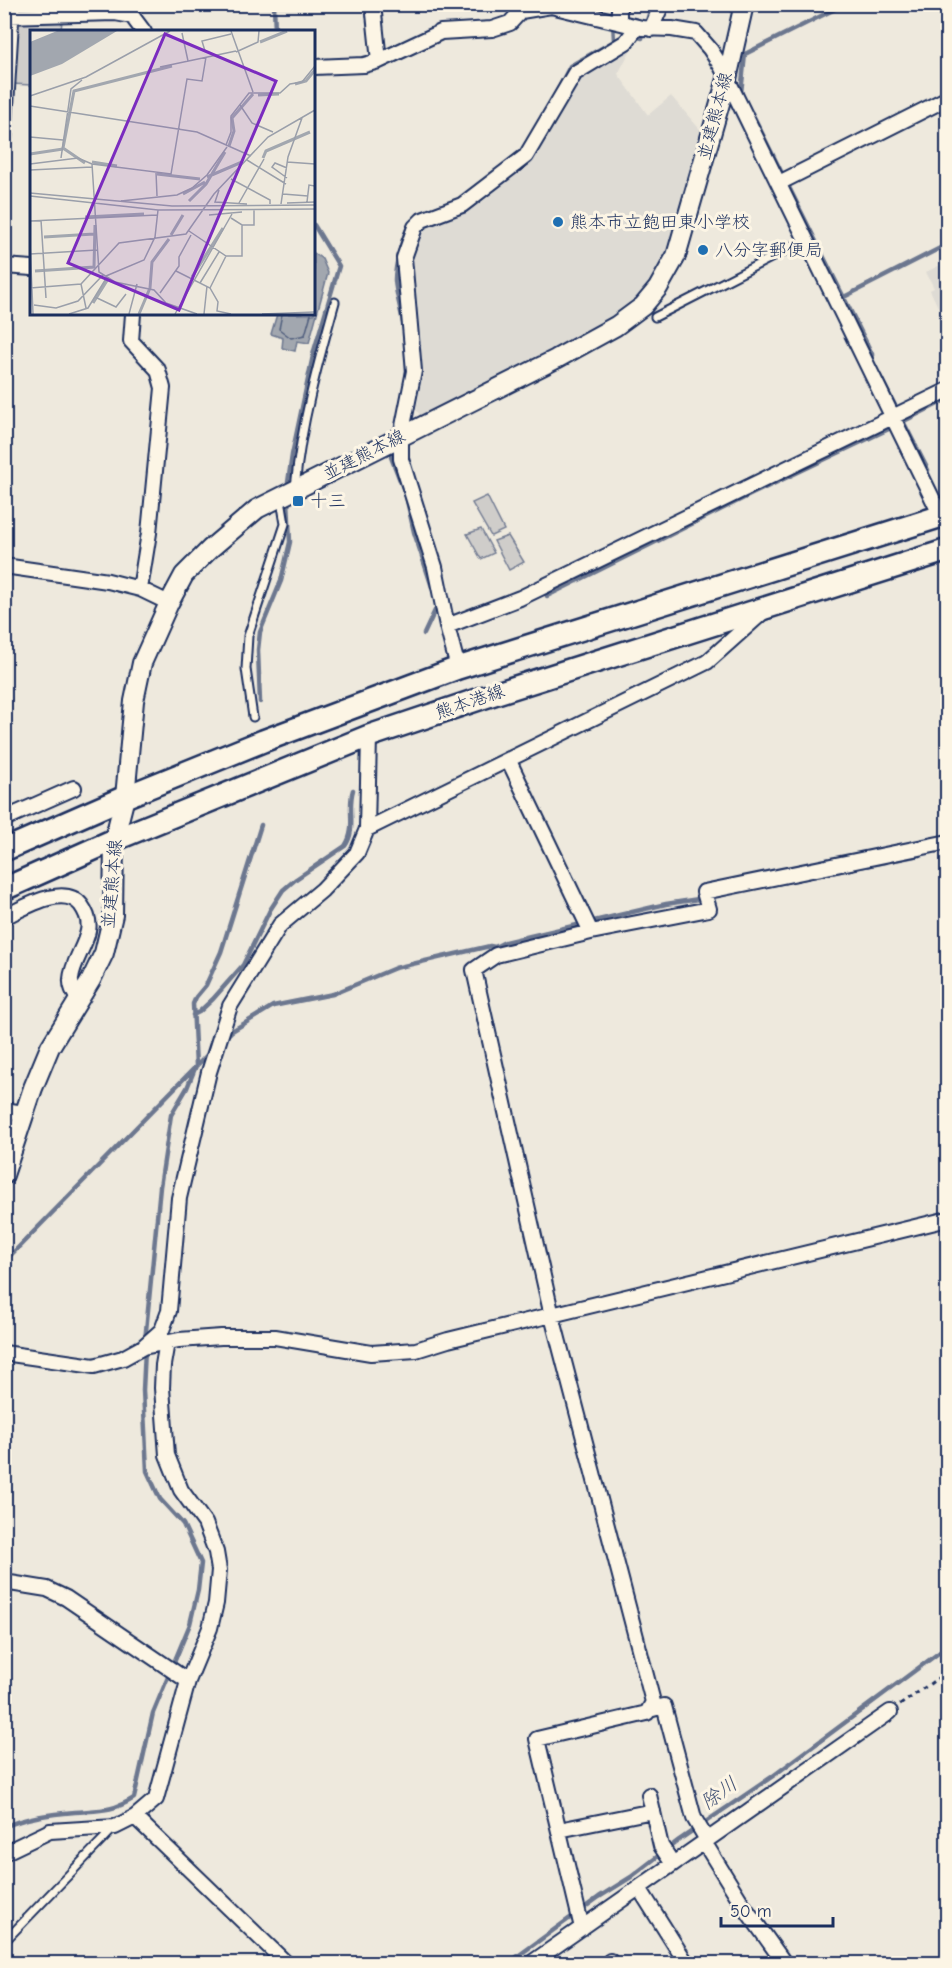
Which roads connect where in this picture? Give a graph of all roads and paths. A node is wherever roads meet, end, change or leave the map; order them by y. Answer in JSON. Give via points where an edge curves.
{"nodes":[{"id":1,"x":373,"y":4,"type":"edge"},
{"id":2,"x":619,"y":4,"type":"edge"},
{"id":3,"x":662,"y":4,"type":"edge"},
{"id":4,"x":744,"y":4,"type":"edge"},
{"id":5,"x":10,"y":12,"type":"edge"},
{"id":6,"x":619,"y":22,"type":"junction"},
{"id":7,"x":637,"y":27,"type":"junction"},
{"id":8,"x":651,"y":29,"type":"junction"},
{"id":9,"x":142,"y":30,"type":"edge"},
{"id":10,"x":379,"y":61,"type":"junction"},
{"id":11,"x":315,"y":67,"type":"edge"},
{"id":12,"x":727,"y":79,"type":"junction"},
{"id":13,"x":948,"y":98,"type":"edge"},
{"id":14,"x":4,"y":140,"type":"edge"},
{"id":15,"x":779,"y":183,"type":"junction"},
{"id":16,"x":806,"y":240,"type":"junction"},
{"id":17,"x":4,"y":266,"type":"edge"},
{"id":18,"x":30,"y":268,"type":"edge"},
{"id":19,"x":335,"y":302,"type":"dead end"},
{"id":20,"x":133,"y":315,"type":"edge"},
{"id":21,"x":655,"y":317,"type":"dead end"},
{"id":22,"x":948,"y":390,"type":"edge"},
{"id":23,"x":892,"y":417,"type":"junction"},
{"id":24,"x":401,"y":436,"type":"junction"},
{"id":25,"x":288,"y":494,"type":"junction"},
{"id":26,"x":945,"y":519,"type":"edge"},
{"id":27,"x":948,"y":550,"type":"edge"},
{"id":28,"x":4,"y":566,"type":"edge"},
{"id":29,"x":140,"y":589,"type":"junction"},
{"id":30,"x":168,"y":603,"type":"junction"},
{"id":31,"x":769,"y":607,"type":"junction"},
{"id":32,"x":447,"y":626,"type":"junction"},
{"id":33,"x":458,"y":668,"type":"junction"},
{"id":34,"x":253,"y":717,"type":"dead end"},
{"id":35,"x":369,"y":736,"type":"junction"},
{"id":36,"x":509,"y":760,"type":"junction"},
{"id":37,"x":74,"y":788,"type":"dead end"},
{"id":38,"x":125,"y":797,"type":"junction"},
{"id":39,"x":4,"y":819,"type":"edge"},
{"id":40,"x":367,"y":829,"type":"junction"},
{"id":41,"x":114,"y":840,"type":"junction"},
{"id":42,"x":948,"y":842,"type":"edge"},
{"id":43,"x":4,"y":850,"type":"edge"},
{"id":44,"x":4,"y":889,"type":"edge"},
{"id":45,"x":4,"y":917,"type":"edge"},
{"id":46,"x":591,"y":932,"type":"junction"},
{"id":47,"x":79,"y":1001,"type":"junction"},
{"id":48,"x":4,"y":1110,"type":"edge"},
{"id":49,"x":24,"y":1113,"type":"junction"},
{"id":50,"x":4,"y":1175,"type":"edge"},
{"id":51,"x":948,"y":1219,"type":"edge"},
{"id":52,"x":552,"y":1316,"type":"junction"},
{"id":53,"x":167,"y":1342,"type":"junction"},
{"id":54,"x":143,"y":1347,"type":"junction"},
{"id":55,"x":4,"y":1353,"type":"edge"},
{"id":56,"x":4,"y":1582,"type":"edge"},
{"id":57,"x":948,"y":1671,"type":"edge"},
{"id":58,"x":188,"y":1681,"type":"junction"},
{"id":59,"x":649,"y":1710,"type":"junction"},
{"id":60,"x":890,"y":1712,"type":"joint"},
{"id":61,"x":649,"y":1795,"type":"dead end"},
{"id":62,"x":653,"y":1811,"type":"junction"},
{"id":63,"x":135,"y":1817,"type":"junction"},
{"id":64,"x":115,"y":1827,"type":"junction"},
{"id":65,"x":559,"y":1830,"type":"junction"},
{"id":66,"x":705,"y":1841,"type":"junction"},
{"id":67,"x":4,"y":1853,"type":"edge"},
{"id":68,"x":672,"y":1864,"type":"junction"},
{"id":69,"x":639,"y":1888,"type":"junction"},
{"id":70,"x":582,"y":1928,"type":"junction"},
{"id":71,"x":4,"y":1942,"type":"edge"},
{"id":72,"x":288,"y":1964,"type":"edge"},
{"id":73,"x":530,"y":1964,"type":"edge"},
{"id":74,"x":687,"y":1964,"type":"edge"},
{"id":75,"x":785,"y":1964,"type":"edge"}],
"edges":[{"from":1,"to":10,"type":"street"},
{"from":2,"to":6,"type":"street"},
{"from":3,"to":8,"type":"street"},
{"from":4,"to":12,"type":"main road","name":"並建熊本線"},
{"from":5,"to":9,"type":"street","via":[[115,13],[132,16]]},
{"from":5,"to":14,"type":"street"},
{"from":6,"to":7,"type":"street"},
{"from":6,"to":10,"type":"street","via":[[551,6],[521,11],[510,23],[492,30],[441,32]]},
{"from":7,"to":8,"type":"street"},
{"from":7,"to":24,"type":"street","via":[[626,42],[575,73],[526,156],[462,205],[415,226],[404,258],[414,371]]},
{"from":8,"to":12,"type":"street","via":[[696,33]]},
{"from":10,"to":11,"type":"street"},
{"from":12,"to":15,"type":"street"},
{"from":12,"to":24,"type":"main road","name":"並建熊本線","via":[[676,255],[643,306],[616,326],[556,359]]},
{"from":13,"to":15,"type":"street"},
{"from":15,"to":16,"type":"street"},
{"from":16,"to":21,"type":"lane"},
{"from":16,"to":23,"type":"street"},
{"from":17,"to":18,"type":"street"},
{"from":19,"to":25,"type":"lane"},
{"from":20,"to":29,"type":"street","via":[[130,341],[158,370],[163,388]]},
{"from":22,"to":23,"type":"street"},
{"from":23,"to":26,"type":"street"},
{"from":23,"to":32,"type":"street","via":[[520,598]]},
{"from":24,"to":25,"type":"main road","name":"並建熊本線"},
{"from":24,"to":32,"type":"street","via":[[401,459],[435,567]]},
{"from":25,"to":30,"type":"main road","name":"並建熊本線","via":[[257,509],[210,549],[184,575]]},
{"from":25,"to":34,"type":"lane","via":[[285,524],[248,636],[246,669]]},
{"from":26,"to":33,"type":"main road","name":"熊本港線"},
{"from":27,"to":31,"type":"main road","name":"熊本港線"},
{"from":28,"to":29,"type":"street"},
{"from":29,"to":30,"type":"street"},
{"from":30,"to":38,"type":"main road","name":"並建熊本線","via":[[142,663],[134,701]]},
{"from":31,"to":35,"type":"main road","name":"熊本港線"},
{"from":31,"to":36,"type":"street","via":[[707,662]]},
{"from":32,"to":33,"type":"street"},
{"from":33,"to":38,"type":"main road","name":"熊本港線"},
{"from":35,"to":40,"type":"street"},
{"from":35,"to":41,"type":"main road","name":"熊本港線"},
{"from":36,"to":40,"type":"street"},
{"from":36,"to":46,"type":"street"},
{"from":37,"to":39,"type":"street"},
{"from":38,"to":41,"type":"main road","name":"並建熊本線"},
{"from":38,"to":43,"type":"main road","name":"熊本港線"},
{"from":40,"to":54,"type":"street","via":[[357,853],[322,890],[280,925],[230,1006],[209,1072],[179,1198],[169,1311],[162,1330]]},
{"from":41,"to":44,"type":"main road","name":"熊本港線"},
{"from":41,"to":47,"type":"main road","name":"並建熊本線","via":[[111,925],[104,953]]},
{"from":42,"to":46,"type":"street","via":[[704,892],[709,909]]},
{"from":45,"to":47,"type":"street","via":[[52,896],[78,901],[88,919],[88,931],[71,979]]},
{"from":46,"to":52,"type":"street","via":[[496,955],[474,970]]},
{"from":47,"to":49,"type":"main road","name":"並建熊本線","via":[[50,1047]]},
{"from":48,"to":49,"type":"street"},
{"from":49,"to":50,"type":"main road","name":"並建熊本線"},
{"from":51,"to":52,"type":"street"},
{"from":52,"to":53,"type":"street","via":[[416,1350],[371,1353],[275,1337]]},
{"from":52,"to":59,"type":"street","via":[[653,1702]]},
{"from":53,"to":54,"type":"street"},
{"from":53,"to":58,"type":"street","via":[[162,1388],[167,1455],[181,1490],[205,1523],[219,1570],[212,1620]]},
{"from":54,"to":55,"type":"street","via":[[123,1358],[94,1366]]},
{"from":56,"to":58,"type":"street","via":[[46,1588],[66,1598]]},
{"from":57,"to":60,"type":"path"},
{"from":58,"to":63,"type":"street","via":[[156,1799]]},
{"from":59,"to":65,"type":"street","via":[[537,1739]]},
{"from":59,"to":66,"type":"street","via":[[664,1706],[693,1818]]},
{"from":60,"to":66,"type":"street"},
{"from":61,"to":62,"type":"street"},
{"from":62,"to":65,"type":"street"},
{"from":62,"to":68,"type":"street","via":[[661,1846]]},
{"from":63,"to":64,"type":"street"},
{"from":63,"to":72,"type":"street"},
{"from":64,"to":67,"type":"street","via":[[50,1831]]},
{"from":64,"to":71,"type":"lane"},
{"from":65,"to":70,"type":"street"},
{"from":66,"to":68,"type":"street"},
{"from":66,"to":75,"type":"street","via":[[743,1905]]},
{"from":68,"to":69,"type":"street"},
{"from":69,"to":70,"type":"street"},
{"from":69,"to":74,"type":"street"},
{"from":70,"to":73,"type":"street"}]}
